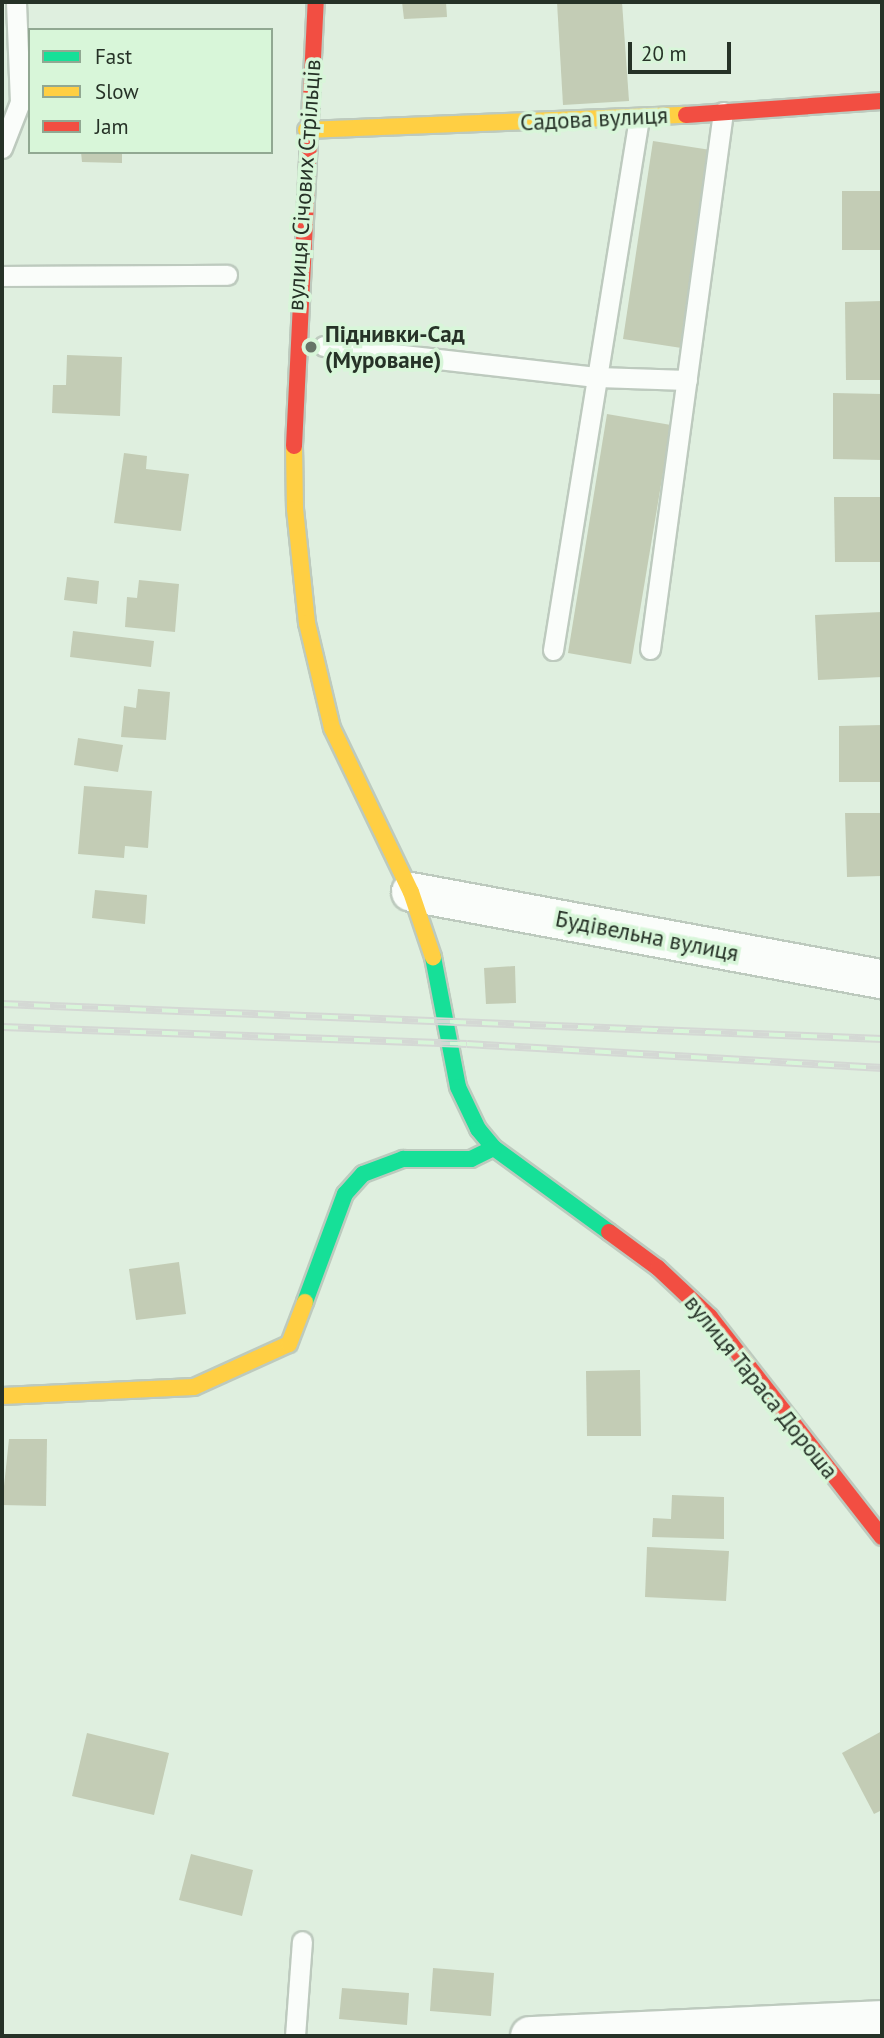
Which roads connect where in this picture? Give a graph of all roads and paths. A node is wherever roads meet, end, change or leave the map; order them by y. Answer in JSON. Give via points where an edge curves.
{"nodes":[{"id":1,"x":16,"y":2,"type":"edge"},
{"id":2,"x":316,"y":2,"type":"edge"},
{"id":3,"x":882,"y":100,"type":"edge"},
{"id":4,"x":723,"y":112,"type":"junction"},
{"id":5,"x":639,"y":118,"type":"junction"},
{"id":6,"x":306,"y":131,"type":"junction"},
{"id":7,"x":2,"y":148,"type":"edge"},
{"id":8,"x":227,"y":275,"type":"dead end"},
{"id":9,"x":2,"y":276,"type":"edge"},
{"id":10,"x":324,"y":346,"type":"dead end"},
{"id":11,"x":598,"y":377,"type":"junction"},
{"id":12,"x":687,"y":380,"type":"junction"},
{"id":13,"x":650,"y":649,"type":"dead end"},
{"id":14,"x":553,"y":650,"type":"dead end"},
{"id":15,"x":411,"y":892,"type":"junction"},
{"id":16,"x":882,"y":979,"type":"edge"},
{"id":17,"x":494,"y":1148,"type":"junction"},
{"id":18,"x":2,"y":1396,"type":"edge"},
{"id":19,"x":882,"y":1537,"type":"edge"},
{"id":20,"x":302,"y":1941,"type":"dead end"},
{"id":21,"x":882,"y":2020,"type":"edge"},
{"id":22,"x":295,"y":2036,"type":"edge"},
{"id":23,"x":530,"y":2036,"type":"edge"}],
"edges":[{"from":1,"to":7,"type":"lane","via":[[20,102]]},
{"from":2,"to":6,"type":"street","name":"вулиця Січових Стрільців"},
{"from":3,"to":4,"type":"street","name":"Садова вулиця"},
{"from":4,"to":5,"type":"street","name":"Садова вулиця"},
{"from":4,"to":12,"type":"lane"},
{"from":5,"to":6,"type":"street","name":"Садова вулиця"},
{"from":5,"to":11,"type":"lane"},
{"from":6,"to":15,"type":"street","name":"вулиця Січових Стрільців","via":[[293,399],[295,509],[306,622],[332,728]]},
{"from":8,"to":9,"type":"lane"},
{"from":10,"to":11,"type":"lane"},
{"from":11,"to":12,"type":"lane"},
{"from":11,"to":14,"type":"lane"},
{"from":12,"to":13,"type":"lane"},
{"from":15,"to":16,"type":"street","name":"Будівельна вулиця"},
{"from":15,"to":17,"type":"street","name":"вулиця Січових Стрільців","via":[[442,992],[446,1044],[458,1087],[478,1129]]},
{"from":17,"to":18,"type":"street","via":[[471,1158],[403,1159],[363,1174],[345,1194],[289,1343],[194,1387]]},
{"from":17,"to":19,"type":"street","name":"вулиця Тараса Дороша","via":[[659,1268],[710,1317]]},
{"from":20,"to":22,"type":"lane"},
{"from":21,"to":23,"type":"street"}]}
